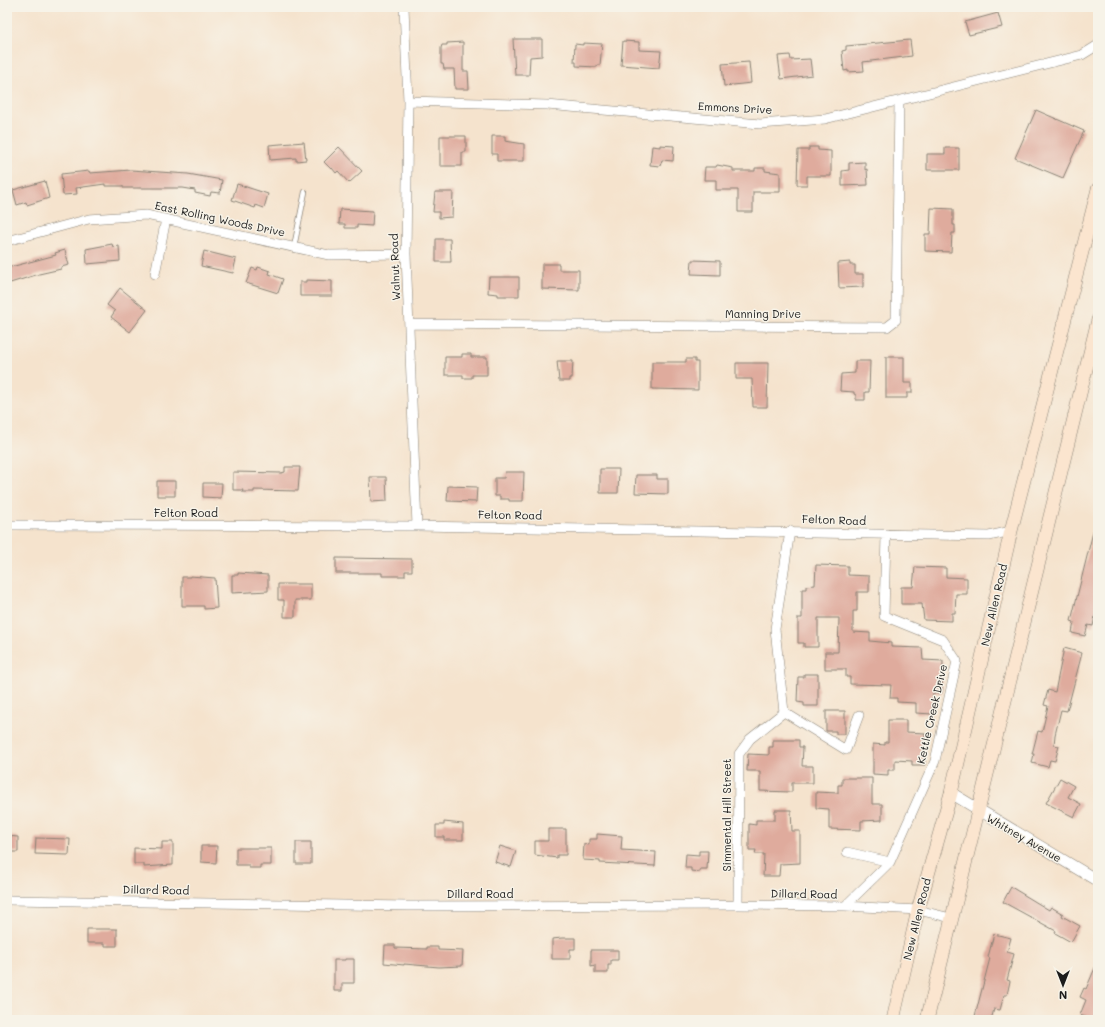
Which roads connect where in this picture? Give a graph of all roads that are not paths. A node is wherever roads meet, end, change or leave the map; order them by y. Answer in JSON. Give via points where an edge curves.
{"nodes":[{"id":1,"x":404,"y":7,"type":"edge"},
{"id":2,"x":1098,"y":45,"type":"edge"},
{"id":3,"x":408,"y":101,"type":"junction"},
{"id":4,"x":899,"y":101,"type":"junction"},
{"id":5,"x":1098,"y":190,"type":"edge"},
{"id":6,"x":306,"y":192,"type":"dead end"},
{"id":7,"x":166,"y":219,"type":"junction"},
{"id":8,"x":7,"y":241,"type":"edge"},
{"id":9,"x":294,"y":247,"type":"junction"},
{"id":10,"x":406,"y":254,"type":"junction"},
{"id":11,"x":155,"y":274,"type":"dead end"},
{"id":12,"x":1098,"y":320,"type":"edge"},
{"id":13,"x":409,"y":324,"type":"junction"},
{"id":14,"x":1096,"y":337,"type":"edge"},
{"id":15,"x":7,"y":525,"type":"edge"},
{"id":16,"x":416,"y":526,"type":"junction"},
{"id":17,"x":790,"y":531,"type":"junction"},
{"id":18,"x":1011,"y":531,"type":"junction"},
{"id":19,"x":886,"y":534,"type":"junction"},
{"id":20,"x":784,"y":712,"type":"junction"},
{"id":21,"x":859,"y":715,"type":"dead end"},
{"id":22,"x":951,"y":793,"type":"junction"},
{"id":23,"x":979,"y":811,"type":"junction"},
{"id":24,"x":847,"y":852,"type":"dead end"},
{"id":25,"x":890,"y":862,"type":"junction"},
{"id":26,"x":1098,"y":881,"type":"edge"},
{"id":27,"x":7,"y":900,"type":"edge"},
{"id":28,"x":738,"y":905,"type":"junction"},
{"id":29,"x":845,"y":906,"type":"junction"},
{"id":30,"x":918,"y":910,"type":"junction"},
{"id":31,"x":951,"y":918,"type":"junction"},
{"id":32,"x":893,"y":1020,"type":"edge"},
{"id":33,"x":927,"y":1020,"type":"edge"}],
"edges":[{"from":1,"to":3,"type":"street","name":"Walnut Road"},
{"from":2,"to":4,"type":"street","name":"Emmons Drive","via":[[1082,55]]},
{"from":3,"to":4,"type":"street","name":"Emmons Drive","via":[[547,105],[760,124],[826,118]]},
{"from":3,"to":10,"type":"street","name":"Walnut Road"},
{"from":4,"to":13,"type":"street","name":"Manning Drive","via":[[896,320],[887,327]]},
{"from":5,"to":18,"type":"main road","name":"New Allen Road"},
{"from":6,"to":9,"type":"lane"},
{"from":7,"to":8,"type":"street","name":"East Rolling Woods Drive","via":[[146,215],[89,219]]},
{"from":7,"to":9,"type":"street","name":"East Rolling Woods Drive"},
{"from":7,"to":11,"type":"street"},
{"from":9,"to":10,"type":"street","name":"East Rolling Woods Drive","via":[[329,255]]},
{"from":10,"to":13,"type":"street","name":"Walnut Road"},
{"from":12,"to":14,"type":"main road"},
{"from":13,"to":16,"type":"street","name":"Walnut Road"},
{"from":14,"to":23,"type":"main road"},
{"from":15,"to":16,"type":"street","name":"Felton Road"},
{"from":16,"to":17,"type":"street","name":"Felton Road"},
{"from":17,"to":19,"type":"street","name":"Felton Road"},
{"from":17,"to":20,"type":"street","via":[[775,629]]},
{"from":18,"to":19,"type":"street","name":"Felton Road","via":[[989,536]]},
{"from":18,"to":22,"type":"main road","name":"New Allen Road"},
{"from":19,"to":25,"type":"street","name":"Kettle Creek Drive","via":[[884,616],[943,640],[957,661],[935,761]]},
{"from":20,"to":21,"type":"street","via":[[846,750]]},
{"from":20,"to":28,"type":"street","name":"Simmental Hill Street","via":[[750,739],[738,754]]},
{"from":22,"to":23,"type":"street","name":"Whitney Avenue"},
{"from":22,"to":30,"type":"main road","name":"New Allen Road"},
{"from":23,"to":26,"type":"street","name":"Whitney Avenue"},
{"from":23,"to":31,"type":"main road"},
{"from":24,"to":25,"type":"street"},
{"from":25,"to":29,"type":"street","name":"Kettle Creek Drive"},
{"from":27,"to":28,"type":"street","name":"Dillard Road","via":[[408,906]]},
{"from":28,"to":29,"type":"street","name":"Dillard Road"},
{"from":29,"to":30,"type":"street","name":"Dillard Road"},
{"from":30,"to":31,"type":"street","name":"Dillard Road"},
{"from":30,"to":32,"type":"main road","name":"New Allen Road"},
{"from":31,"to":33,"type":"main road"}]}
